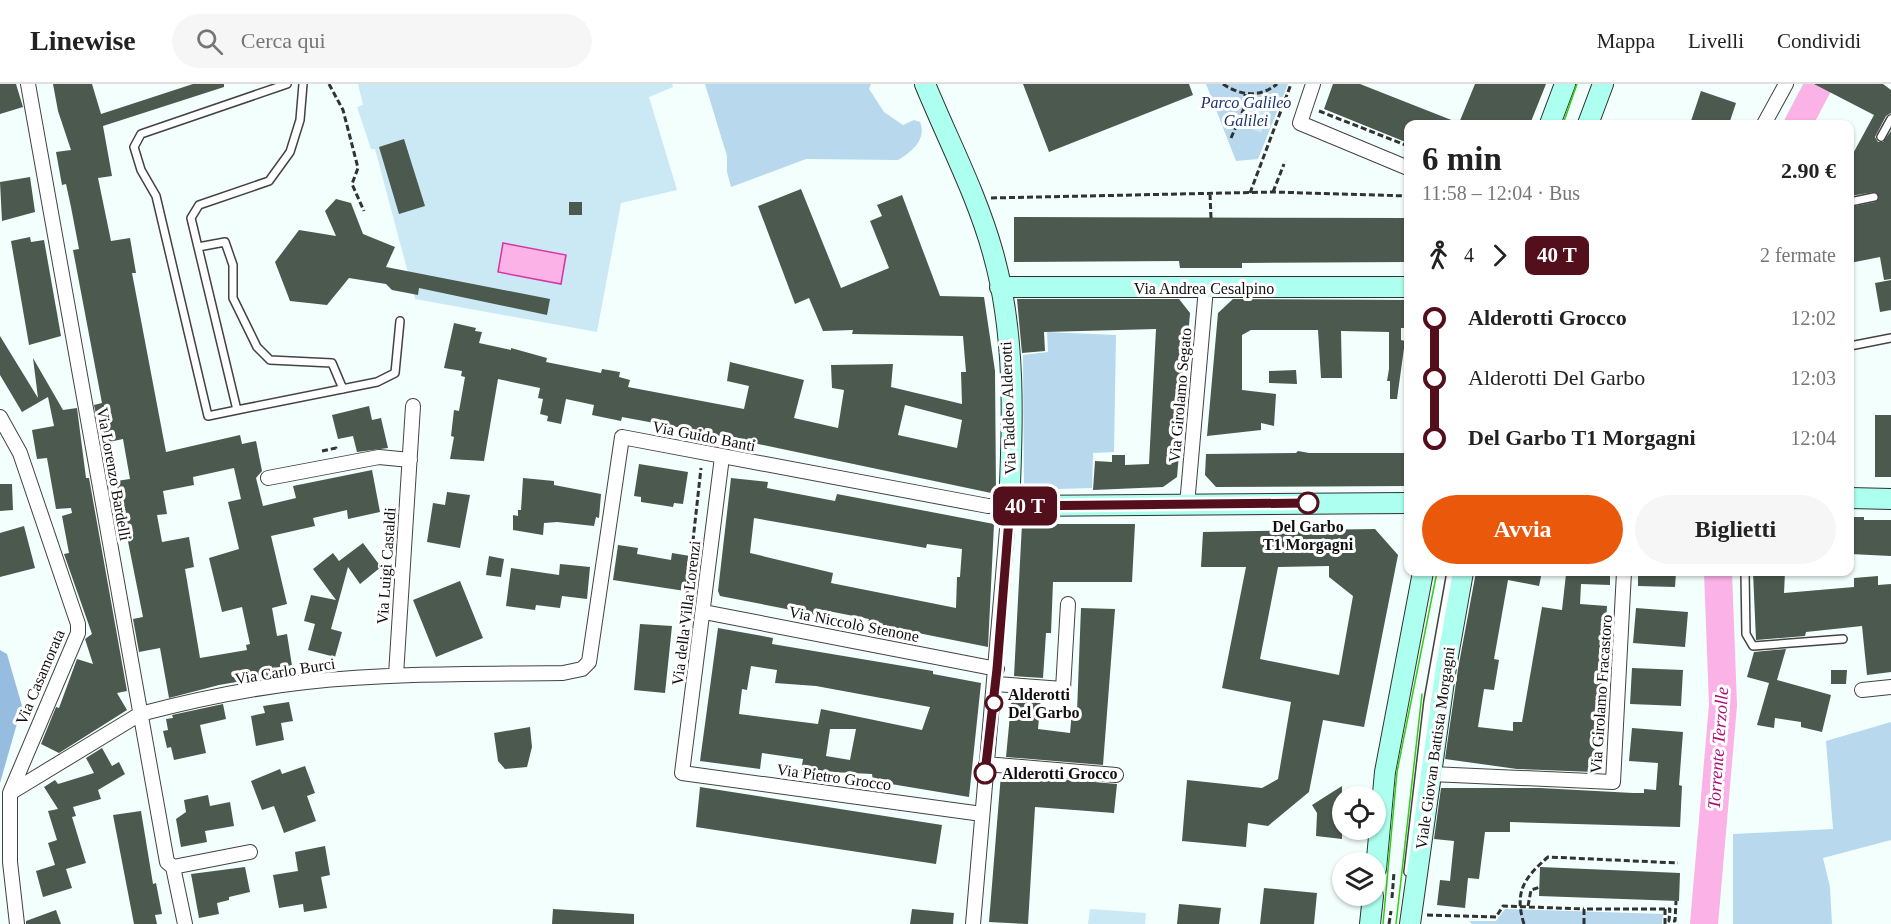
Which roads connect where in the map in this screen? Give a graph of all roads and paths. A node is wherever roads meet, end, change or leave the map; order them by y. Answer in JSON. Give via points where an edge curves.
{"nodes":[{"id":1,"x":28,"y":84,"type":"edge"},
{"id":2,"x":287,"y":84,"type":"edge"},
{"id":3,"x":303,"y":84,"type":"edge"},
{"id":4,"x":329,"y":84,"type":"edge"},
{"id":5,"x":925,"y":84,"type":"edge"},
{"id":6,"x":1224,"y":84,"type":"edge"},
{"id":7,"x":1277,"y":84,"type":"edge"},
{"id":8,"x":1291,"y":84,"type":"edge"},
{"id":9,"x":1312,"y":84,"type":"edge"},
{"id":10,"x":1565,"y":84,"type":"edge"},
{"id":11,"x":1603,"y":84,"type":"edge"},
{"id":12,"x":1786,"y":84,"type":"edge"},
{"id":13,"x":1245,"y":94,"type":"junction"},
{"id":14,"x":1320,"y":105,"type":"dead end"},
{"id":15,"x":1891,"y":119,"type":"edge"},
{"id":16,"x":1552,"y":120,"type":"edge"},
{"id":17,"x":1590,"y":120,"type":"edge"},
{"id":18,"x":1766,"y":120,"type":"edge"},
{"id":19,"x":1881,"y":137,"type":"dead end"},
{"id":20,"x":1231,"y":138,"type":"dead end"},
{"id":21,"x":1404,"y":145,"type":"edge"},
{"id":22,"x":1284,"y":164,"type":"dead end"},
{"id":23,"x":1404,"y":166,"type":"edge"},
{"id":24,"x":1273,"y":192,"type":"junction"},
{"id":25,"x":1250,"y":193,"type":"junction"},
{"id":26,"x":1210,"y":194,"type":"junction"},
{"id":27,"x":1404,"y":196,"type":"edge"},
{"id":28,"x":1874,"y":197,"type":"dead end"},
{"id":29,"x":974,"y":198,"type":"junction"},
{"id":30,"x":1854,"y":201,"type":"edge"},
{"id":31,"x":363,"y":211,"type":"dead end"},
{"id":32,"x":1211,"y":218,"type":"dead end"},
{"id":33,"x":198,"y":247,"type":"junction"},
{"id":34,"x":1000,"y":287,"type":"junction"},
{"id":35,"x":1404,"y":287,"type":"edge"},
{"id":36,"x":1206,"y":288,"type":"junction"},
{"id":37,"x":400,"y":321,"type":"dead end"},
{"id":38,"x":1891,"y":338,"type":"edge"},
{"id":39,"x":1854,"y":345,"type":"edge"},
{"id":40,"x":343,"y":389,"type":"junction"},
{"id":41,"x":413,"y":406,"type":"dead end"},
{"id":42,"x":237,"y":410,"type":"junction"},
{"id":43,"x":0,"y":417,"type":"edge"},
{"id":44,"x":722,"y":457,"type":"junction"},
{"id":45,"x":410,"y":459,"type":"junction"},
{"id":46,"x":701,"y":468,"type":"dead end"},
{"id":47,"x":268,"y":478,"type":"dead end"},
{"id":48,"x":1854,"y":498,"type":"edge"},
{"id":49,"x":1891,"y":499,"type":"edge"},
{"id":50,"x":1404,"y":503,"type":"edge"},
{"id":51,"x":1187,"y":505,"type":"junction"},
{"id":52,"x":1010,"y":506,"type":"junction"},
{"id":53,"x":1422,"y":576,"type":"edge"},
{"id":54,"x":1450,"y":576,"type":"edge"},
{"id":55,"x":1462,"y":576,"type":"edge"},
{"id":56,"x":1624,"y":576,"type":"edge"},
{"id":57,"x":1745,"y":576,"type":"edge"},
{"id":58,"x":1068,"y":604,"type":"dead end"},
{"id":59,"x":704,"y":612,"type":"junction"},
{"id":60,"x":1843,"y":639,"type":"dead end"},
{"id":61,"x":682,"y":642,"type":"dead end"},
{"id":62,"x":587,"y":666,"type":"joint"},
{"id":63,"x":997,"y":669,"type":"junction"},
{"id":64,"x":396,"y":675,"type":"junction"},
{"id":65,"x":996,"y":684,"type":"junction"},
{"id":66,"x":1891,"y":687,"type":"edge"},
{"id":67,"x":1862,"y":690,"type":"dead end"},
{"id":68,"x":140,"y":714,"type":"junction"},
{"id":69,"x":986,"y":764,"type":"junction"},
{"id":70,"x":682,"y":773,"type":"joint"},
{"id":71,"x":1431,"y":774,"type":"junction"},
{"id":72,"x":1116,"y":775,"type":"dead end"},
{"id":73,"x":10,"y":793,"type":"junction"},
{"id":74,"x":982,"y":814,"type":"junction"},
{"id":75,"x":250,"y":852,"type":"dead end"},
{"id":76,"x":1378,"y":852,"type":"edge"},
{"id":77,"x":1678,"y":863,"type":"dead end"},
{"id":78,"x":173,"y":867,"type":"junction"},
{"id":79,"x":1407,"y":878,"type":"dead end"},
{"id":80,"x":1540,"y":887,"type":"dead end"},
{"id":81,"x":1676,"y":901,"type":"dead end"},
{"id":82,"x":1372,"y":906,"type":"edge"},
{"id":83,"x":1518,"y":906,"type":"junction"},
{"id":84,"x":1528,"y":906,"type":"junction"},
{"id":85,"x":1584,"y":909,"type":"junction"},
{"id":86,"x":1665,"y":909,"type":"junction"},
{"id":87,"x":1411,"y":917,"type":"edge"},
{"id":88,"x":17,"y":924,"type":"edge"},
{"id":89,"x":185,"y":924,"type":"edge"},
{"id":90,"x":973,"y":924,"type":"edge"},
{"id":91,"x":1370,"y":924,"type":"edge"},
{"id":92,"x":1401,"y":924,"type":"edge"},
{"id":93,"x":1524,"y":924,"type":"edge"},
{"id":94,"x":1584,"y":924,"type":"edge"},
{"id":95,"x":1665,"y":924,"type":"edge"}],
"edges":[{"from":1,"to":68,"type":"street","name":"Via Lorenzo Bardelli"},
{"from":2,"to":42,"type":"lane","via":[[141,134],[134,147],[141,170],[156,196],[208,416]]},
{"from":3,"to":33,"type":"lane","via":[[300,120],[290,152],[269,181],[199,206],[191,218]]},
{"from":4,"to":31,"type":"path","via":[[343,110],[358,168],[352,184]]},
{"from":5,"to":29,"type":"street","name":"Via Taddeo Alderotti"},
{"from":6,"to":13,"type":"path"},
{"from":7,"to":13,"type":"path","via":[[1267,91]]},
{"from":8,"to":25,"type":"path"},
{"from":9,"to":23,"type":"street","via":[[1300,123]]},
{"from":10,"to":16,"type":"street"},
{"from":11,"to":17,"type":"street"},
{"from":12,"to":18,"type":"street"},
{"from":13,"to":20,"type":"path","via":[[1245,106]]},
{"from":14,"to":21,"type":"path","via":[[1318,110]]},
{"from":15,"to":19,"type":"lane"},
{"from":22,"to":24,"type":"path"},
{"from":24,"to":25,"type":"path"},
{"from":24,"to":27,"type":"path"},
{"from":25,"to":26,"type":"path"},
{"from":26,"to":29,"type":"path"},
{"from":26,"to":32,"type":"path"},
{"from":28,"to":30,"type":"lane"},
{"from":29,"to":34,"type":"street","name":"Via Taddeo Alderotti","via":[[993,252]]},
{"from":33,"to":40,"type":"lane","via":[[225,242],[233,265],[233,298],[257,347],[270,360],[332,363]]},
{"from":33,"to":42,"type":"lane"},
{"from":34,"to":36,"type":"street","name":"Via Andrea Cesalpino"},
{"from":34,"to":52,"type":"street","name":"Via Taddeo Alderotti","via":[[1011,372]]},
{"from":35,"to":36,"type":"street","name":"Via Andrea Cesalpino"},
{"from":36,"to":51,"type":"street","name":"Via Girolamo Segato"},
{"from":37,"to":40,"type":"lane","via":[[395,373],[377,382]]},
{"from":38,"to":39,"type":"lane"},
{"from":40,"to":42,"type":"lane"},
{"from":41,"to":45,"type":"street","name":"Via Luigi Castaldi"},
{"from":43,"to":73,"type":"street","name":"Via Casamorata","via":[[20,453],[78,624],[78,633]]},
{"from":44,"to":52,"type":"street","name":"Via Guido Banti","via":[[988,506]]},
{"from":44,"to":59,"type":"street","name":"Via della Villa Lorenzi"},
{"from":44,"to":62,"type":"street","name":"Via Guido Banti","via":[[622,437]]},
{"from":45,"to":47,"type":"street","via":[[379,457]]},
{"from":45,"to":64,"type":"street","name":"Via Luigi Castaldi"},
{"from":46,"to":61,"type":"path"},
{"from":48,"to":49,"type":"street"},
{"from":50,"to":51,"type":"street"},
{"from":51,"to":52,"type":"street"},
{"from":52,"to":63,"type":"street","name":"Via Taddeo Alderotti"},
{"from":53,"to":76,"type":"street","via":[[1385,772]]},
{"from":54,"to":79,"type":"lane","name":"Viale Giovan Battista Morgagni","via":[[1428,701]]},
{"from":55,"to":71,"type":"street","name":"Viale Giovan Battista Morgagni"},
{"from":56,"to":71,"type":"street","name":"Via Girolamo Fracastoro","via":[[1613,782]]},
{"from":57,"to":60,"type":"lane","via":[[1746,634],[1753,646]]},
{"from":58,"to":65,"type":"street","via":[[1063,689]]},
{"from":59,"to":63,"type":"street","name":"Via Niccolò Stenone"},
{"from":59,"to":70,"type":"street","name":"Via della Villa Lorenzi"},
{"from":62,"to":64,"type":"street","name":"Via Carlo Burci","via":[[562,673]]},
{"from":63,"to":65,"type":"street","name":"Via Taddeo Alderotti"},
{"from":64,"to":68,"type":"street","name":"Via Carlo Burci","via":[[293,684]]},
{"from":65,"to":69,"type":"street","name":"Via Taddeo Alderotti"},
{"from":66,"to":67,"type":"street"},
{"from":68,"to":73,"type":"street","name":"Via Carlo Burci"},
{"from":68,"to":78,"type":"street","name":"Via Lorenzo Bardelli","via":[[167,862]]},
{"from":69,"to":72,"type":"street"},
{"from":69,"to":74,"type":"street","name":"Via Taddeo Alderotti"},
{"from":70,"to":74,"type":"street","name":"Via Pietro Grocco"},
{"from":71,"to":87,"type":"street","name":"Viale Giovan Battista Morgagni"},
{"from":73,"to":88,"type":"street","name":"Via Casamorata","via":[[10,861]]},
{"from":74,"to":90,"type":"street","name":"Via Taddeo Alderotti"},
{"from":75,"to":78,"type":"street"},
{"from":77,"to":83,"type":"path","via":[[1548,857],[1530,874],[1521,889]]},
{"from":78,"to":89,"type":"street","name":"Via Lorenzo Bardelli"},
{"from":80,"to":84,"type":"path","via":[[1531,890]]},
{"from":81,"to":86,"type":"path","via":[[1675,921],[1669,921],[1670,909]]},
{"from":82,"to":91,"type":"street"},
{"from":83,"to":84,"type":"path"},
{"from":83,"to":87,"type":"path","via":[[1503,906],[1496,916]]},
{"from":83,"to":93,"type":"path"},
{"from":84,"to":85,"type":"path"},
{"from":85,"to":86,"type":"path"},
{"from":85,"to":94,"type":"path"},
{"from":86,"to":95,"type":"path"},
{"from":87,"to":92,"type":"lane","name":"Viale Giovan Battista Morgagni"}]}
